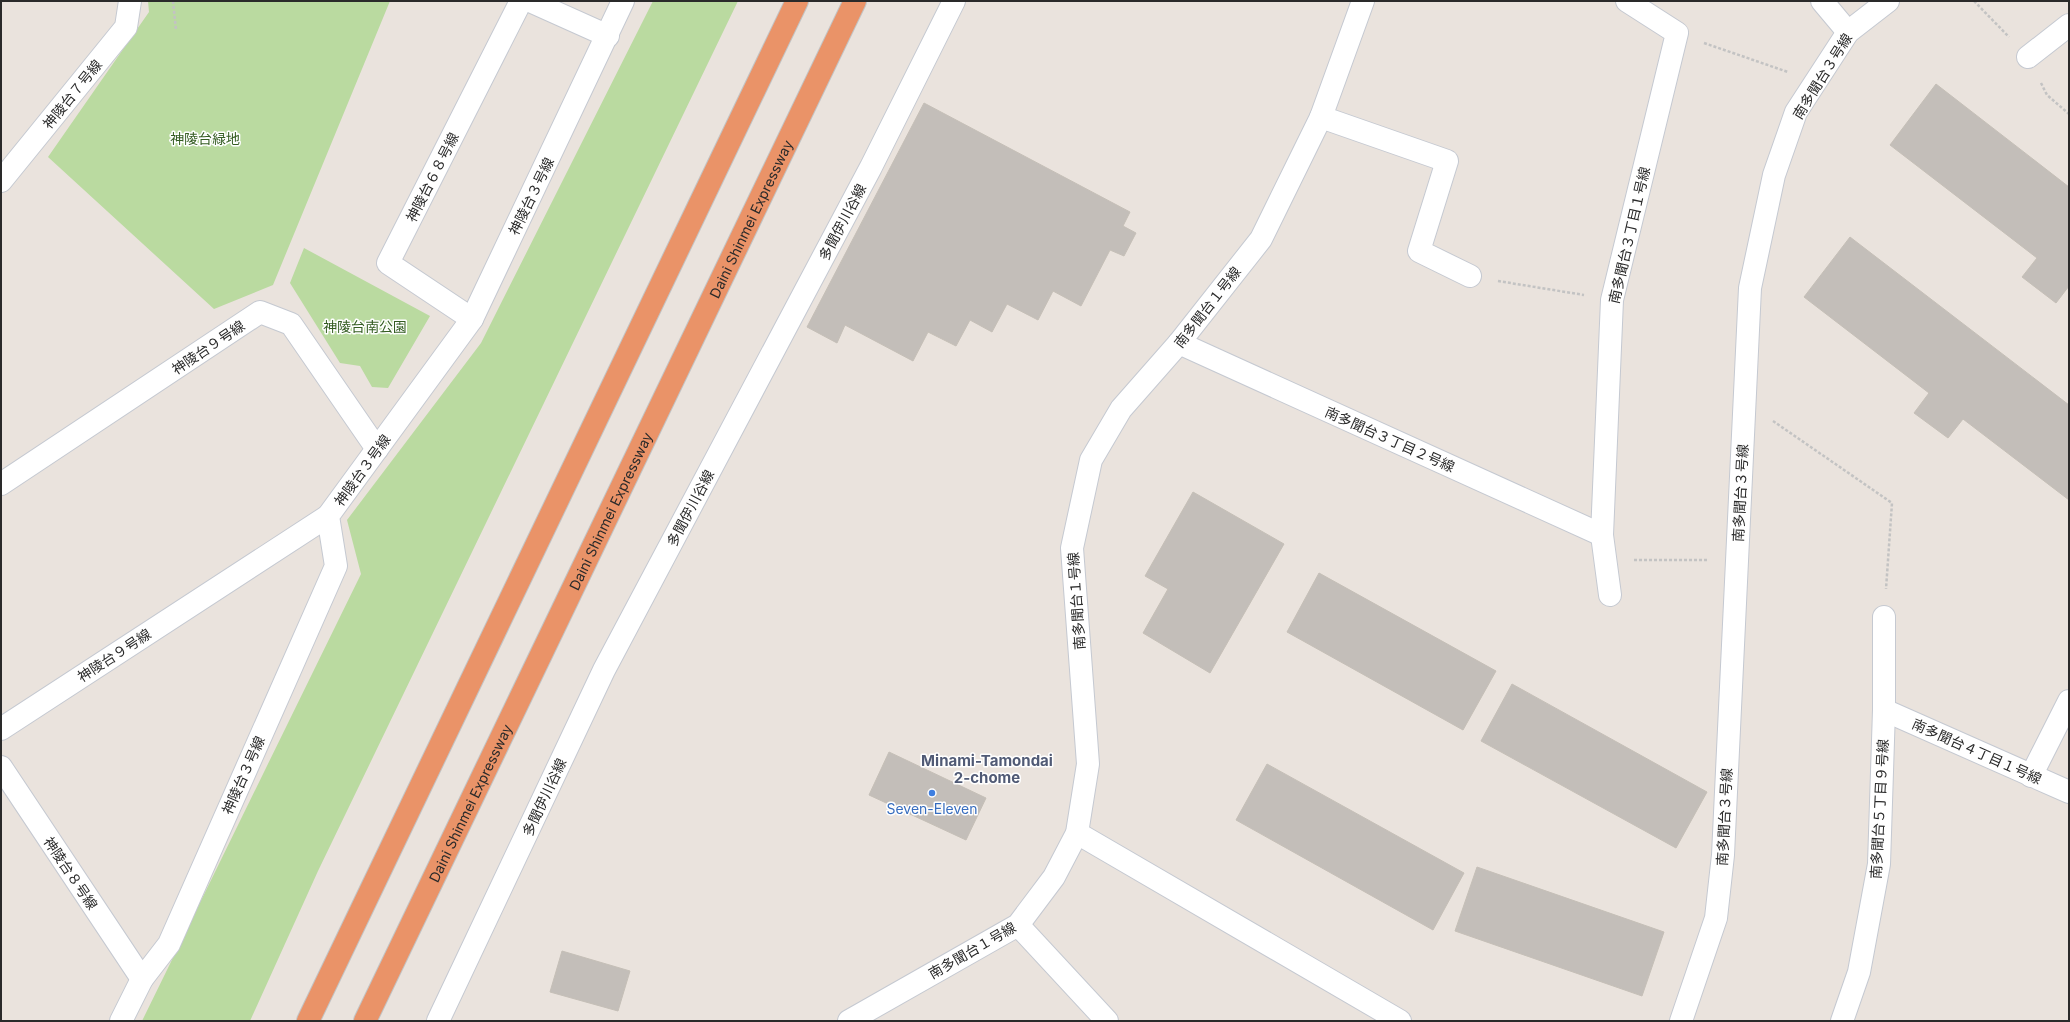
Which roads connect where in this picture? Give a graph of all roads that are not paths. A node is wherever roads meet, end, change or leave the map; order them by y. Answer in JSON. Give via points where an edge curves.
{"nodes":[{"id":1,"x":130,"y":1,"type":"edge"},
{"id":2,"x":521,"y":1,"type":"edge"},
{"id":3,"x":530,"y":1,"type":"edge"},
{"id":4,"x":623,"y":1,"type":"edge"},
{"id":5,"x":797,"y":1,"type":"edge"},
{"id":6,"x":855,"y":1,"type":"edge"},
{"id":7,"x":954,"y":1,"type":"edge"},
{"id":8,"x":1363,"y":1,"type":"edge"},
{"id":9,"x":1627,"y":1,"type":"edge"},
{"id":10,"x":1822,"y":1,"type":"edge"},
{"id":11,"x":1888,"y":1,"type":"edge"},
{"id":12,"x":2069,"y":25,"type":"edge"},
{"id":13,"x":1848,"y":32,"type":"junction"},
{"id":14,"x":608,"y":36,"type":"junction"},
{"id":15,"x":2028,"y":57,"type":"dead end"},
{"id":16,"x":1321,"y":117,"type":"junction"},
{"id":17,"x":1,"y":181,"type":"edge"},
{"id":18,"x":1470,"y":276,"type":"road end"},
{"id":19,"x":472,"y":319,"type":"junction"},
{"id":20,"x":1179,"y":343,"type":"junction"},
{"id":21,"x":377,"y":449,"type":"junction"},
{"id":22,"x":1,"y":484,"type":"edge"},
{"id":23,"x":328,"y":516,"type":"junction"},
{"id":24,"x":1602,"y":535,"type":"junction"},
{"id":25,"x":1610,"y":596,"type":"dead end"},
{"id":26,"x":1884,"y":617,"type":"road end"},
{"id":27,"x":2069,"y":701,"type":"edge"},
{"id":28,"x":1884,"y":710,"type":"junction"},
{"id":29,"x":1,"y":729,"type":"edge"},
{"id":30,"x":1,"y":767,"type":"edge"},
{"id":31,"x":2031,"y":776,"type":"junction"},
{"id":32,"x":2069,"y":792,"type":"edge"},
{"id":33,"x":1077,"y":833,"type":"junction"},
{"id":34,"x":1018,"y":925,"type":"junction"},
{"id":35,"x":142,"y":979,"type":"junction"},
{"id":36,"x":121,"y":1021,"type":"edge"},
{"id":37,"x":308,"y":1021,"type":"edge"},
{"id":38,"x":365,"y":1021,"type":"edge"},
{"id":39,"x":438,"y":1021,"type":"edge"},
{"id":40,"x":849,"y":1021,"type":"edge"},
{"id":41,"x":1107,"y":1021,"type":"edge"},
{"id":42,"x":1400,"y":1021,"type":"edge"},
{"id":43,"x":1681,"y":1021,"type":"edge"},
{"id":44,"x":1842,"y":1021,"type":"edge"}],
"edges":[{"from":1,"to":17,"type":"street","name":"神陵台７号線","via":[[126,27]]},
{"from":2,"to":19,"type":"street","name":"神陵台６８号線","via":[[388,263]]},
{"from":3,"to":14,"type":"street"},
{"from":4,"to":14,"type":"street","name":"神陵台３号線"},
{"from":5,"to":37,"type":"highway"},
{"from":6,"to":38,"type":"highway","name":"Daini Shinmei Expressway"},
{"from":7,"to":39,"type":"street","name":"多聞伊川谷線","via":[[871,167],[604,670]]},
{"from":8,"to":16,"type":"street","name":"南多聞台１号線"},
{"from":9,"to":24,"type":"street","name":"南多聞台３丁目１号線","via":[[1677,33],[1612,300]]},
{"from":10,"to":13,"type":"street"},
{"from":11,"to":13,"type":"street","name":"南多聞台３号線"},
{"from":12,"to":15,"type":"street"},
{"from":13,"to":43,"type":"street","name":"南多聞台３号線","via":[[1796,112],[1774,175],[1750,288],[1723,856],[1716,918]]},
{"from":14,"to":19,"type":"street","name":"神陵台３号線"},
{"from":16,"to":18,"type":"street","via":[[1447,161],[1420,251]]},
{"from":16,"to":20,"type":"street","name":"南多聞台１号線","via":[[1261,239]]},
{"from":19,"to":21,"type":"street","name":"神陵台３号線"},
{"from":20,"to":24,"type":"street","name":"南多聞台３丁目２号線"},
{"from":20,"to":33,"type":"street","name":"南多聞台１号線","via":[[1120,409],[1091,460],[1072,548],[1088,764]]},
{"from":21,"to":22,"type":"street","name":"神陵台９号線","via":[[291,324],[260,312]]},
{"from":21,"to":23,"type":"street","name":"神陵台３号線"},
{"from":23,"to":29,"type":"street","name":"神陵台９号線"},
{"from":23,"to":35,"type":"street","name":"神陵台３号線","via":[[336,566],[169,944]]},
{"from":24,"to":25,"type":"street","name":"南多聞台３丁目１号線"},
{"from":26,"to":28,"type":"street","name":"南多聞台５丁目９号線"},
{"from":27,"to":31,"type":"street"},
{"from":28,"to":31,"type":"street","name":"南多聞台４丁目１号線"},
{"from":28,"to":44,"type":"street","name":"南多聞台５丁目９号線","via":[[1878,864],[1859,972]]},
{"from":30,"to":35,"type":"street","name":"神陵台８号線"},
{"from":31,"to":32,"type":"street","name":"南多聞台４丁目１号線"},
{"from":33,"to":34,"type":"street","name":"南多聞台１号線","via":[[1054,877]]},
{"from":33,"to":42,"type":"street"},
{"from":34,"to":40,"type":"street","name":"南多聞台１号線"},
{"from":34,"to":41,"type":"street"},
{"from":35,"to":36,"type":"street","name":"神陵台３号線"}]}
